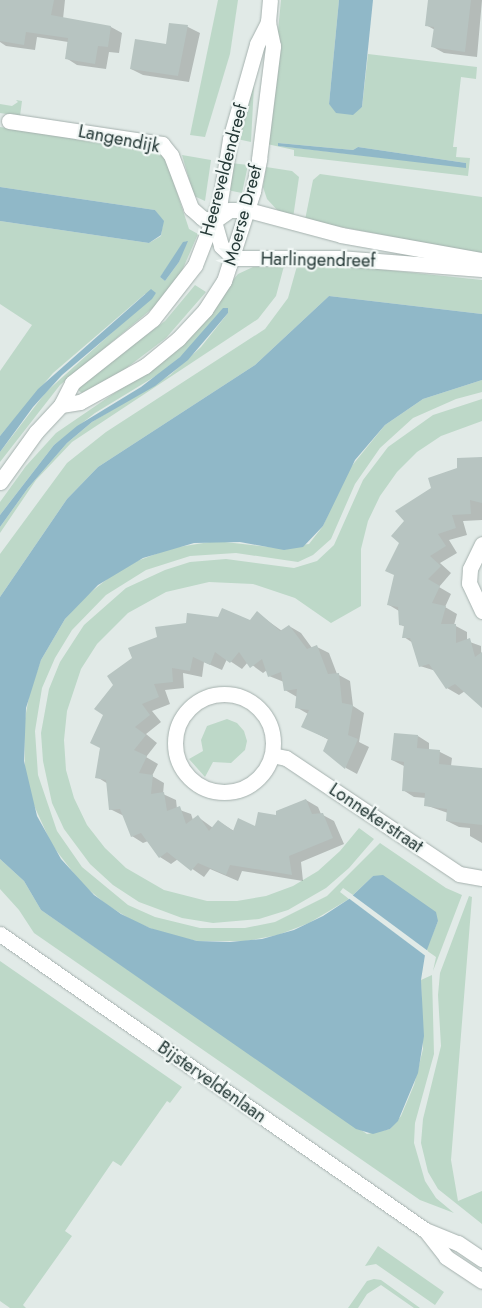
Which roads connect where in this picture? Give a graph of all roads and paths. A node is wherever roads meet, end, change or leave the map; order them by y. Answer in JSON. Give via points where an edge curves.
{"nodes":[{"id":1,"x":270,"y":0,"type":"edge"},
{"id":2,"x":268,"y":22,"type":"junction"},
{"id":3,"x":9,"y":121,"type":"dead end"},
{"id":4,"x":248,"y":210,"type":"junction"},
{"id":5,"x":214,"y":221,"type":"junction"},
{"id":6,"x":234,"y":258,"type":"junction"},
{"id":7,"x":482,"y":260,"type":"edge"},
{"id":8,"x":482,"y":270,"type":"edge"},
{"id":9,"x":61,"y":405,"type":"junction"},
{"id":10,"x":0,"y":482,"type":"edge"},
{"id":11,"x":482,"y":544,"type":"edge"},
{"id":12,"x":482,"y":611,"type":"edge"},
{"id":13,"x":272,"y":755,"type":"junction"},
{"id":14,"x":482,"y":878,"type":"edge"},
{"id":15,"x":0,"y":934,"type":"edge"},
{"id":16,"x":425,"y":1230,"type":"junction"},
{"id":17,"x":482,"y":1259,"type":"edge"},
{"id":18,"x":482,"y":1281,"type":"edge"}],
"edges":[{"from":1,"to":2,"type":"street","name":"Heereveldendreef"},
{"from":2,"to":4,"type":"street","name":"Moerse Dreef","via":[[273,46],[259,159]]},
{"from":2,"to":5,"type":"street","name":"Heereveldendreef","via":[[257,44],[230,139]]},
{"from":3,"to":5,"type":"street","name":"Langendijk","via":[[162,144],[171,155],[191,208],[202,218]]},
{"from":4,"to":5,"type":"street","name":"Harlingendreef","via":[[230,210]]},
{"from":4,"to":6,"type":"street","name":"Moerse Dreef"},
{"from":4,"to":7,"type":"street","name":"Harlingendreef","via":[[332,233]]},
{"from":5,"to":6,"type":"street","via":[[221,246]]},
{"from":5,"to":9,"type":"street","name":"Heereveldendreef","via":[[194,265],[172,297],[153,319],[72,383]]},
{"from":6,"to":8,"type":"street","name":"Harlingendreef","via":[[339,258]]},
{"from":6,"to":9,"type":"street","name":"Moerse Dreef","via":[[205,310],[178,339],[145,366],[108,388],[80,402]]},
{"from":9,"to":10,"type":"street","via":[[36,432]]},
{"from":11,"to":12,"type":"street","via":[[474,556],[469,576],[473,597]]},
{"from":13,"to":13,"type":"street","via":[[271,730],[266,718],[248,700],[236,695],[211,695],[199,700],[181,717],[176,729],[175,754],[180,766],[197,784],[210,790],[223,792],[248,786],[258,778]]},
{"from":13,"to":14,"type":"street","name":"Lonnekerstraat","via":[[286,758],[459,874]]},
{"from":15,"to":16,"type":"street","name":"Bijsterveldenlaan"},
{"from":16,"to":17,"type":"street","name":"Bijsterveldenlaan","via":[[458,1243]]},
{"from":16,"to":18,"type":"street","name":"Bijsterveldenlaan","via":[[446,1257]]}]}
